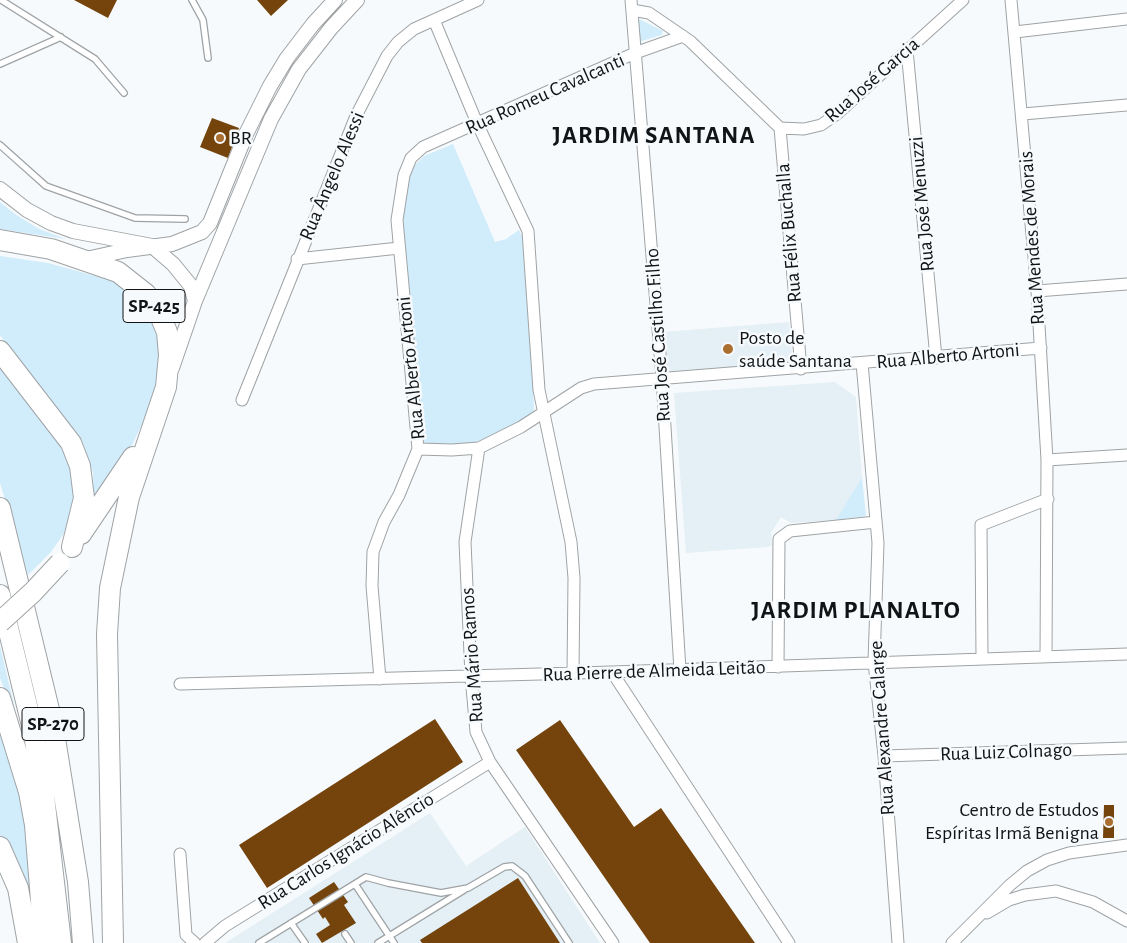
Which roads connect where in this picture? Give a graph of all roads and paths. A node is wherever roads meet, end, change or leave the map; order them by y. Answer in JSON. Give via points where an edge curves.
{"nodes":[{"id":1,"x":1,"y":0,"type":"edge"},
{"id":2,"x":192,"y":0,"type":"edge"},
{"id":3,"x":335,"y":0,"type":"edge"},
{"id":4,"x":357,"y":0,"type":"edge"},
{"id":5,"x":478,"y":0,"type":"edge"},
{"id":6,"x":963,"y":0,"type":"edge"},
{"id":7,"x":1012,"y":0,"type":"edge"},
{"id":8,"x":631,"y":5,"type":"edge"},
{"id":9,"x":1127,"y":19,"type":"edge"},
{"id":10,"x":434,"y":20,"type":"junction"},
{"id":11,"x":1015,"y":32,"type":"junction"},
{"id":12,"x":682,"y":36,"type":"junction"},
{"id":13,"x":61,"y":37,"type":"junction"},
{"id":14,"x":908,"y":50,"type":"junction"},
{"id":15,"x":635,"y":53,"type":"junction"},
{"id":16,"x":208,"y":58,"type":"dead end"},
{"id":17,"x":0,"y":64,"type":"edge"},
{"id":18,"x":124,"y":93,"type":"dead end"},
{"id":19,"x":1127,"y":105,"type":"edge"},
{"id":20,"x":1022,"y":114,"type":"junction"},
{"id":21,"x":477,"y":123,"type":"junction"},
{"id":22,"x":780,"y":128,"type":"junction"},
{"id":23,"x":0,"y":145,"type":"edge"},
{"id":24,"x":411,"y":158,"type":"joint"},
{"id":25,"x":0,"y":189,"type":"edge"},
{"id":26,"x":184,"y":219,"type":"dead end"},
{"id":27,"x":0,"y":240,"type":"edge"},
{"id":28,"x":152,"y":246,"type":"junction"},
{"id":29,"x":399,"y":248,"type":"junction"},
{"id":30,"x":86,"y":259,"type":"junction"},
{"id":31,"x":297,"y":259,"type":"junction"},
{"id":32,"x":1127,"y":284,"type":"edge"},
{"id":33,"x":1037,"y":291,"type":"junction"},
{"id":34,"x":195,"y":301,"type":"junction"},
{"id":35,"x":1041,"y":348,"type":"junction"},
{"id":36,"x":0,"y":351,"type":"edge"},
{"id":37,"x":936,"y":358,"type":"junction"},
{"id":38,"x":862,"y":363,"type":"junction"},
{"id":39,"x":801,"y":368,"type":"junction"},
{"id":40,"x":662,"y":378,"type":"junction"},
{"id":41,"x":166,"y":387,"type":"junction"},
{"id":42,"x":242,"y":400,"type":"dead end"},
{"id":43,"x":543,"y":412,"type":"junction"},
{"id":44,"x":152,"y":425,"type":"junction"},
{"id":45,"x":480,"y":448,"type":"junction"},
{"id":46,"x":418,"y":450,"type":"junction"},
{"id":47,"x":1127,"y":455,"type":"edge"},
{"id":48,"x":1047,"y":460,"type":"junction"},
{"id":49,"x":1048,"y":500,"type":"junction"},
{"id":50,"x":0,"y":508,"type":"edge"},
{"id":51,"x":876,"y":522,"type":"junction"},
{"id":52,"x":66,"y":555,"type":"junction"},
{"id":53,"x":0,"y":595,"type":"edge"},
{"id":54,"x":0,"y":622,"type":"edge"},
{"id":55,"x":1127,"y":654,"type":"edge"},
{"id":56,"x":1046,"y":657,"type":"junction"},
{"id":57,"x":982,"y":658,"type":"junction"},
{"id":58,"x":874,"y":662,"type":"junction"},
{"id":59,"x":778,"y":667,"type":"junction"},
{"id":60,"x":680,"y":670,"type":"junction"},
{"id":61,"x":612,"y":672,"type":"junction"},
{"id":62,"x":573,"y":673,"type":"junction"},
{"id":63,"x":471,"y":676,"type":"junction"},
{"id":64,"x":380,"y":679,"type":"junction"},
{"id":65,"x":180,"y":684,"type":"dead end"},
{"id":66,"x":0,"y":698,"type":"edge"},
{"id":67,"x":1127,"y":748,"type":"edge"},
{"id":68,"x":884,"y":756,"type":"junction"},
{"id":69,"x":490,"y":762,"type":"junction"},
{"id":70,"x":1127,"y":845,"type":"edge"},
{"id":71,"x":0,"y":847,"type":"edge"},
{"id":72,"x":180,"y":854,"type":"dead end"},
{"id":73,"x":355,"y":884,"type":"junction"},
{"id":74,"x":468,"y":888,"type":"junction"},
{"id":75,"x":1127,"y":921,"type":"edge"},
{"id":76,"x":973,"y":922,"type":"junction"},
{"id":77,"x":291,"y":923,"type":"junction"},
{"id":78,"x":346,"y":934,"type":"dead end"},
{"id":79,"x":389,"y":936,"type":"junction"},
{"id":80,"x":28,"y":943,"type":"edge"},
{"id":81,"x":41,"y":943,"type":"edge"},
{"id":82,"x":61,"y":943,"type":"edge"},
{"id":83,"x":83,"y":943,"type":"edge"},
{"id":84,"x":112,"y":943,"type":"edge"},
{"id":85,"x":196,"y":943,"type":"edge"},
{"id":86,"x":205,"y":943,"type":"edge"},
{"id":87,"x":259,"y":943,"type":"edge"},
{"id":88,"x":305,"y":943,"type":"edge"},
{"id":89,"x":351,"y":943,"type":"edge"},
{"id":90,"x":378,"y":943,"type":"edge"},
{"id":91,"x":394,"y":943,"type":"edge"},
{"id":92,"x":569,"y":943,"type":"edge"},
{"id":93,"x":613,"y":943,"type":"edge"},
{"id":94,"x":789,"y":943,"type":"edge"},
{"id":95,"x":898,"y":943,"type":"edge"},
{"id":96,"x":952,"y":943,"type":"edge"}],
"edges":[{"from":1,"to":13,"type":"lane"},
{"from":2,"to":16,"type":"lane","via":[[203,20]]},
{"from":3,"to":28,"type":"street","via":[[287,58],[262,102],[210,223],[202,232],[190,237],[172,244]]},
{"from":4,"to":34,"type":"street","via":[[315,47],[271,118]]},
{"from":5,"to":10,"type":"street","name":"Rua Ângelo Alessi"},
{"from":6,"to":14,"type":"street","name":"Rua José Garcia"},
{"from":7,"to":11,"type":"street","name":"Rua Mendes de Morais"},
{"from":8,"to":12,"type":"street","via":[[649,13]]},
{"from":8,"to":15,"type":"street","name":"Rua José Castilho Filho"},
{"from":9,"to":11,"type":"street"},
{"from":10,"to":21,"type":"street"},
{"from":10,"to":31,"type":"street","name":"Rua Ângelo Alessi","via":[[414,29],[387,56],[356,116]]},
{"from":11,"to":20,"type":"street","name":"Rua Mendes de Morais"},
{"from":12,"to":15,"type":"street","name":"Rua Romeu Cavalcanti"},
{"from":12,"to":22,"type":"street"},
{"from":13,"to":17,"type":"lane"},
{"from":13,"to":18,"type":"lane","via":[[95,59]]},
{"from":14,"to":22,"type":"street","name":"Rua José Garcia","via":[[821,125],[804,129]]},
{"from":14,"to":37,"type":"street","name":"Rua José Menuzzi"},
{"from":15,"to":21,"type":"street","name":"Rua Romeu Cavalcanti"},
{"from":15,"to":40,"type":"street","name":"Rua José Castilho Filho"},
{"from":19,"to":20,"type":"street"},
{"from":20,"to":33,"type":"street","name":"Rua Mendes de Morais"},
{"from":21,"to":24,"type":"street","name":"Rua Romeu Cavalcanti","via":[[423,147]]},
{"from":21,"to":43,"type":"street","via":[[528,231]]},
{"from":22,"to":39,"type":"street","name":"Rua Félix Buchalla"},
{"from":23,"to":26,"type":"lane","via":[[46,186],[135,218]]},
{"from":24,"to":29,"type":"street","name":"Rua Alberto Artoni","via":[[399,196]]},
{"from":25,"to":28,"type":"street","via":[[27,210],[73,232]]},
{"from":27,"to":30,"type":"highway","number":"SP-425"},
{"from":28,"to":30,"type":"street"},
{"from":28,"to":34,"type":"street","via":[[191,286]]},
{"from":29,"to":31,"type":"street"},
{"from":29,"to":46,"type":"street","name":"Rua Alberto Artoni"},
{"from":30,"to":41,"type":"highway","number":"SP-425","via":[[118,272],[134,283],[159,313],[167,332]]},
{"from":31,"to":42,"type":"street","name":"Rua Ângelo Alessi"},
{"from":32,"to":33,"type":"street"},
{"from":33,"to":35,"type":"street","name":"Rua Mendes de Morais"},
{"from":34,"to":41,"type":"street"},
{"from":35,"to":37,"type":"street","name":"Rua Alberto Artoni"},
{"from":35,"to":48,"type":"street","name":"Rua Mendes de Morais"},
{"from":36,"to":52,"type":"highway","via":[[71,443],[80,466],[84,498]]},
{"from":37,"to":38,"type":"street","name":"Rua Alberto Artoni"},
{"from":38,"to":39,"type":"street","name":"Rua Alberto Artoni"},
{"from":38,"to":51,"type":"street","name":"Rua Alexandre Calarge"},
{"from":39,"to":40,"type":"street","name":"Rua Alberto Artoni"},
{"from":40,"to":43,"type":"street","name":"Rua Alberto Artoni","via":[[588,386]]},
{"from":40,"to":60,"type":"street","name":"Rua José Castilho Filho"},
{"from":41,"to":44,"type":"highway","number":"SP-425"},
{"from":43,"to":45,"type":"street","name":"Rua Alberto Artoni"},
{"from":43,"to":62,"type":"street","via":[[571,542]]},
{"from":44,"to":52,"type":"highway","number":"SP-425","via":[[122,477]]},
{"from":44,"to":84,"type":"highway","via":[[128,497],[110,588],[107,634]]},
{"from":45,"to":46,"type":"street","name":"Rua Alberto Artoni"},
{"from":45,"to":63,"type":"street","name":"Rua Mário Ramos","via":[[465,542]]},
{"from":46,"to":64,"type":"street","via":[[373,552],[372,586]]},
{"from":47,"to":48,"type":"street"},
{"from":48,"to":49,"type":"street","name":"Rua Mendes de Morais"},
{"from":49,"to":56,"type":"street","name":"Rua Mendes de Morais"},
{"from":49,"to":57,"type":"street","via":[[981,525]]},
{"from":50,"to":83,"type":"highway","number":"SP-270","via":[[54,726],[77,873]]},
{"from":51,"to":58,"type":"street","name":"Rua Alexandre Calarge"},
{"from":51,"to":59,"type":"street","via":[[790,531],[779,539]]},
{"from":52,"to":54,"type":"highway","number":"SP-425","bridge":true},
{"from":53,"to":82,"type":"highway","number":"SP-270","via":[[42,779]]},
{"from":55,"to":56,"type":"street","name":"Rua Pierre de Almeida Leitão"},
{"from":56,"to":57,"type":"street","name":"Rua Pierre de Almeida Leitão"},
{"from":57,"to":58,"type":"street","name":"Rua Pierre de Almeida Leitão"},
{"from":58,"to":59,"type":"street","name":"Rua Pierre de Almeida Leitão"},
{"from":58,"to":68,"type":"street","name":"Rua Alexandre Calarge"},
{"from":59,"to":60,"type":"street","name":"Rua Pierre de Almeida Leitão"},
{"from":60,"to":61,"type":"street","name":"Rua Pierre de Almeida Leitão"},
{"from":61,"to":62,"type":"street","name":"Rua Pierre de Almeida Leitão"},
{"from":61,"to":94,"type":"street"},
{"from":62,"to":63,"type":"street","name":"Rua Pierre de Almeida Leitão"},
{"from":63,"to":64,"type":"street","name":"Rua Pierre de Almeida Leitão"},
{"from":63,"to":69,"type":"street","name":"Rua Mário Ramos","via":[[476,732]]},
{"from":64,"to":65,"type":"street","name":"Rua Pierre de Almeida Leitão"},
{"from":66,"to":81,"type":"highway","via":[[29,792],[35,825],[42,913]]},
{"from":67,"to":68,"type":"street","name":"Rua Luiz Colnago"},
{"from":68,"to":95,"type":"street","name":"Rua Alexandre Calarge"},
{"from":69,"to":86,"type":"street","name":"Rua Carlos Ignácio Alêncio","via":[[225,926]]},
{"from":69,"to":93,"type":"street","name":"Rua Mário Ramos"},
{"from":70,"to":76,"type":"street","via":[[1069,853],[1047,860],[1010,885]]},
{"from":71,"to":80,"type":"highway","via":[[18,888]]},
{"from":72,"to":85,"type":"street","via":[[186,935]]},
{"from":73,"to":74,"type":"lane","via":[[366,877],[441,893]]},
{"from":73,"to":77,"type":"lane"},
{"from":73,"to":79,"type":"lane"},
{"from":74,"to":79,"type":"lane"},
{"from":74,"to":92,"type":"lane","via":[[504,867],[520,870]]},
{"from":75,"to":76,"type":"street","via":[[1093,902],[1056,891],[1041,891],[1008,900]]},
{"from":76,"to":96,"type":"street"},
{"from":77,"to":87,"type":"lane"},
{"from":77,"to":88,"type":"lane"},
{"from":78,"to":89,"type":"lane"},
{"from":79,"to":90,"type":"lane"},
{"from":79,"to":91,"type":"lane"}]}
